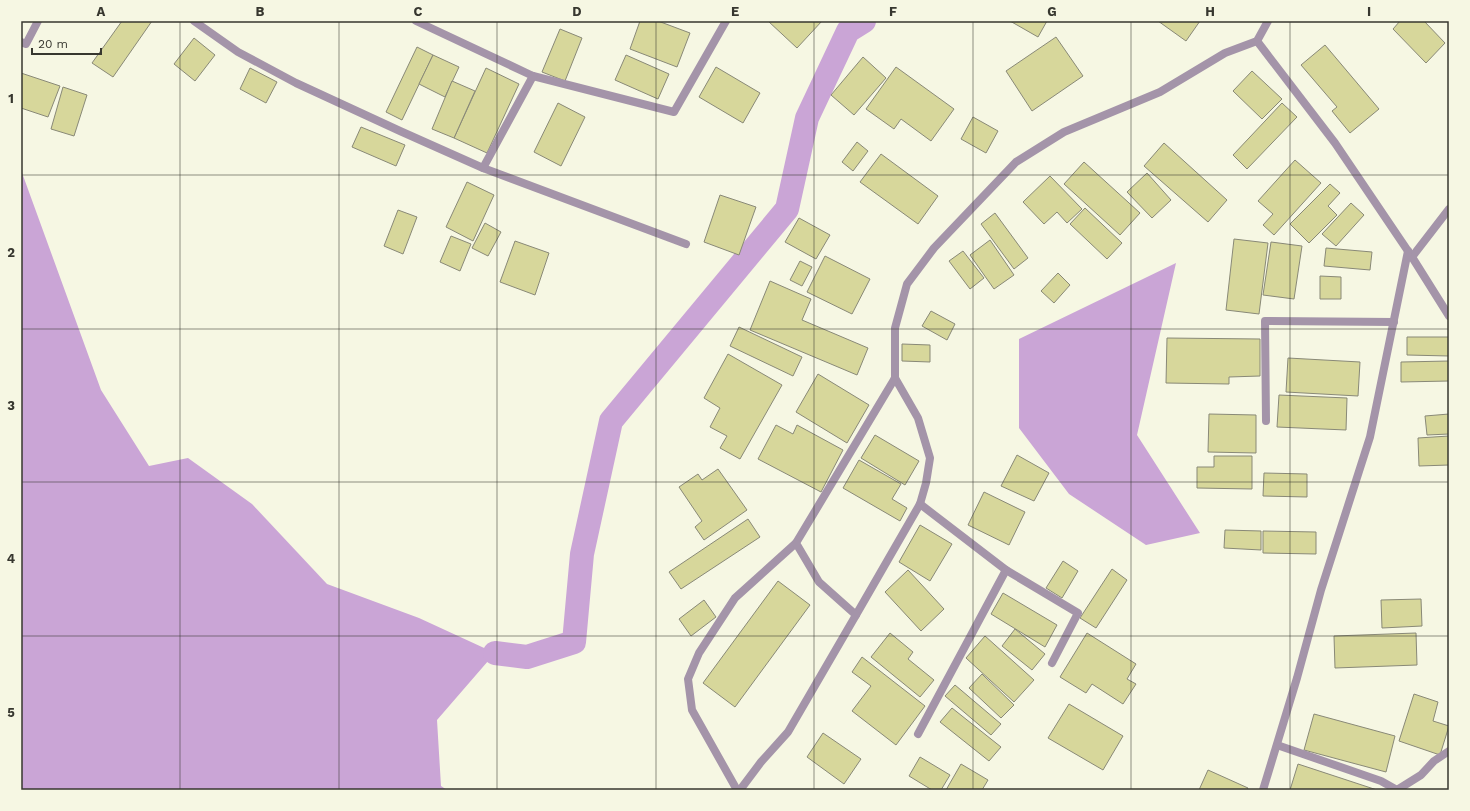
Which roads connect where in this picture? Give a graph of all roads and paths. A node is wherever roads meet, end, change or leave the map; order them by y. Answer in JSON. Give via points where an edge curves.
{"nodes":[{"id":1,"x":38,"y":21,"type":"edge"},
{"id":2,"x":194,"y":21,"type":"edge"},
{"id":3,"x":416,"y":21,"type":"edge"},
{"id":4,"x":726,"y":21,"type":"edge"},
{"id":5,"x":1268,"y":21,"type":"edge"},
{"id":6,"x":1257,"y":41,"type":"junction"},
{"id":7,"x":21,"y":42,"type":"edge"},
{"id":8,"x":533,"y":76,"type":"junction"},
{"id":9,"x":483,"y":168,"type":"junction"},
{"id":10,"x":1449,"y":209,"type":"edge"},
{"id":11,"x":686,"y":244,"type":"dead end"},
{"id":12,"x":1410,"y":254,"type":"junction"},
{"id":13,"x":1449,"y":316,"type":"edge"},
{"id":14,"x":1394,"y":322,"type":"junction"},
{"id":15,"x":895,"y":378,"type":"junction"},
{"id":16,"x":1266,"y":421,"type":"dead end"},
{"id":17,"x":920,"y":504,"type":"junction"},
{"id":18,"x":796,"y":543,"type":"junction"},
{"id":19,"x":1006,"y":570,"type":"junction"},
{"id":20,"x":856,"y":615,"type":"junction"},
{"id":21,"x":1052,"y":663,"type":"dead end"},
{"id":22,"x":918,"y":734,"type":"dead end"},
{"id":23,"x":1277,"y":745,"type":"junction"},
{"id":24,"x":1449,"y":751,"type":"edge"},
{"id":25,"x":739,"y":790,"type":"edge"},
{"id":26,"x":1263,"y":790,"type":"edge"}],
"edges":[{"from":1,"to":7,"type":"street","via":[[26,44]]},
{"from":2,"to":9,"type":"street","via":[[238,52],[296,83]]},
{"from":3,"to":8,"type":"street"},
{"from":4,"to":8,"type":"street","via":[[674,112]]},
{"from":5,"to":6,"type":"street"},
{"from":6,"to":12,"type":"street","via":[[1335,143]]},
{"from":6,"to":15,"type":"street","via":[[1225,53],[1160,92],[1064,132],[1016,162],[934,248],[907,284],[895,328]]},
{"from":8,"to":9,"type":"street"},
{"from":9,"to":11,"type":"street"},
{"from":10,"to":12,"type":"street"},
{"from":12,"to":13,"type":"street"},
{"from":12,"to":14,"type":"street"},
{"from":14,"to":16,"type":"street","via":[[1265,321]]},
{"from":14,"to":23,"type":"street","via":[[1370,437],[1321,590]]},
{"from":15,"to":17,"type":"street","via":[[918,418],[930,458]]},
{"from":15,"to":18,"type":"street"},
{"from":17,"to":19,"type":"street"},
{"from":17,"to":20,"type":"street"},
{"from":18,"to":20,"type":"street","via":[[818,582]]},
{"from":18,"to":25,"type":"street","via":[[735,598],[699,653],[688,679],[692,710]]},
{"from":19,"to":21,"type":"street","via":[[1078,613]]},
{"from":19,"to":22,"type":"street"},
{"from":20,"to":25,"type":"street","via":[[788,732]]},
{"from":23,"to":24,"type":"street","via":[[1381,781],[1398,790],[1421,775],[1434,761]]},
{"from":23,"to":26,"type":"street"}]}
